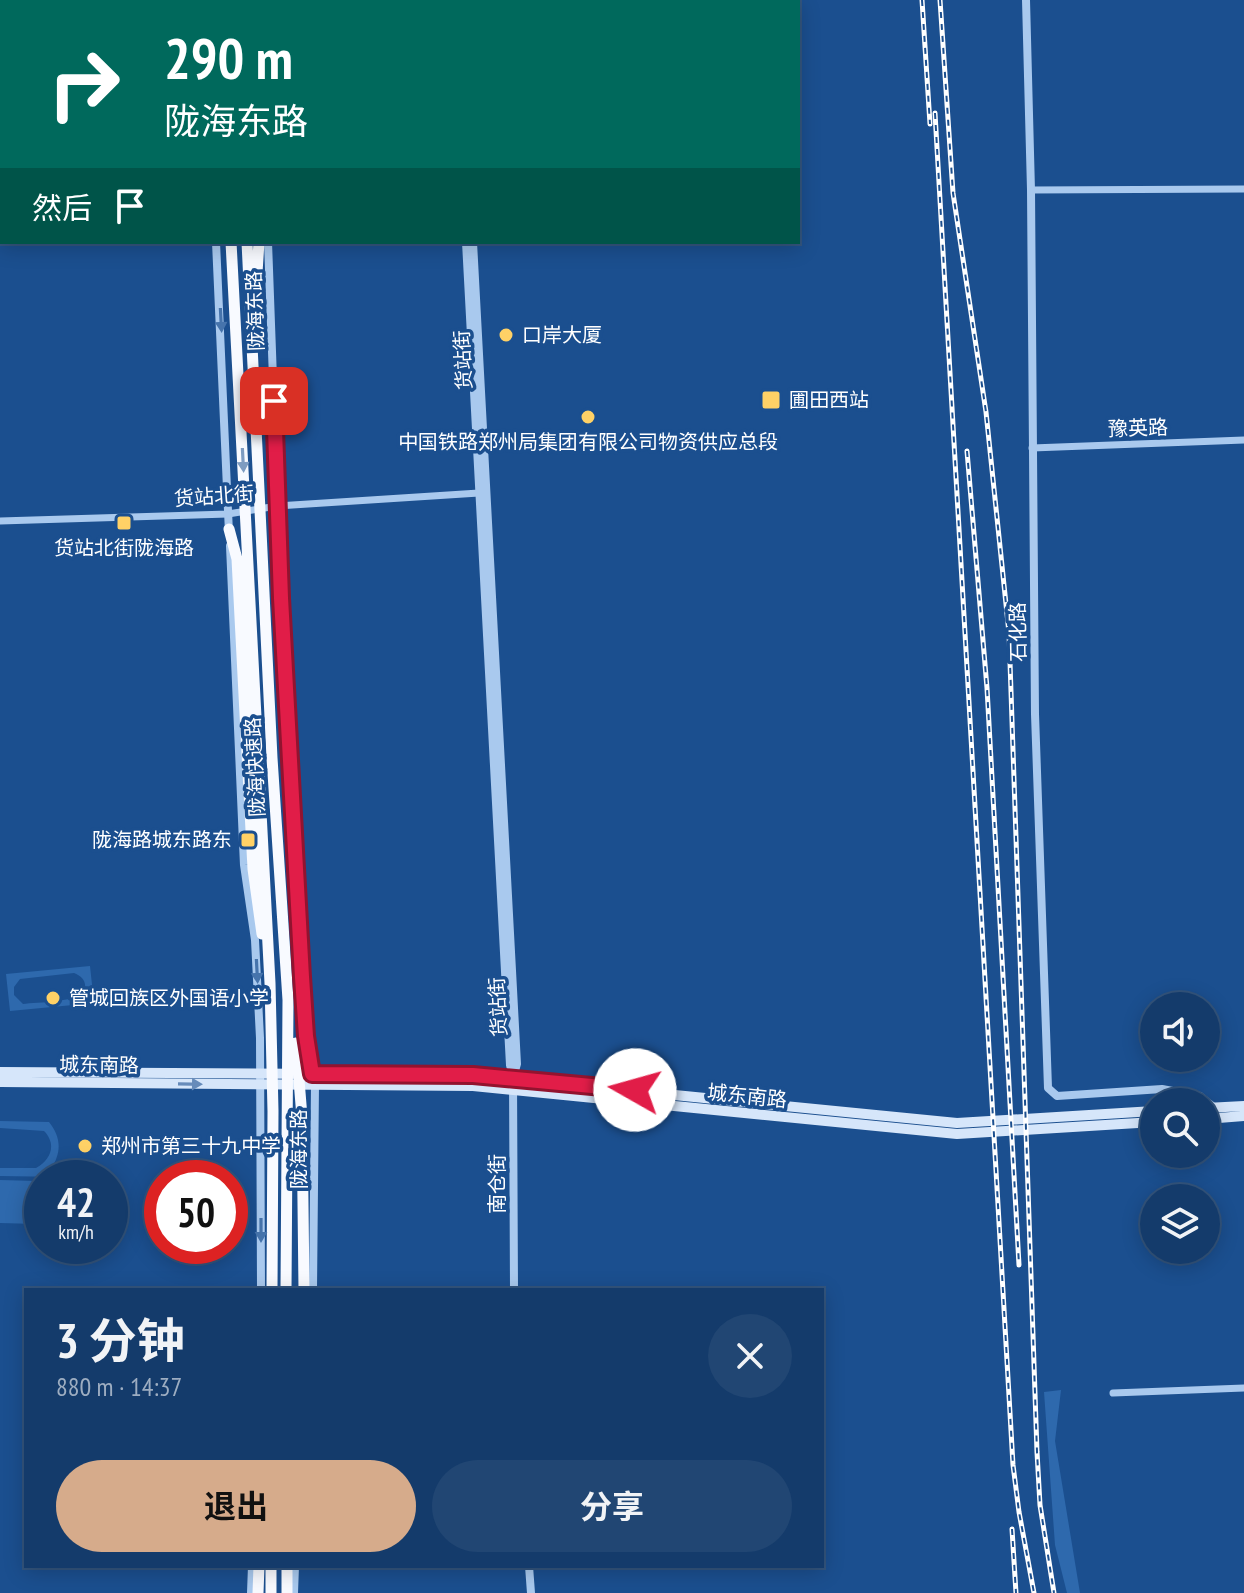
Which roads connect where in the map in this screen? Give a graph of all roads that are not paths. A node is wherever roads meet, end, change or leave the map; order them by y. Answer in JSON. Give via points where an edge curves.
{"nodes":[{"id":1,"x":1026,"y":0,"type":"edge"},
{"id":2,"x":1244,"y":189,"type":"edge"},
{"id":3,"x":1031,"y":190,"type":"junction"},
{"id":4,"x":216,"y":244,"type":"edge"},
{"id":5,"x":231,"y":244,"type":"edge"},
{"id":6,"x":247,"y":244,"type":"edge"},
{"id":7,"x":259,"y":244,"type":"edge"},
{"id":8,"x":268,"y":244,"type":"edge"},
{"id":9,"x":466,"y":244,"type":"edge"},
{"id":10,"x":473,"y":244,"type":"edge"},
{"id":11,"x":252,"y":337,"type":"junction"},
{"id":12,"x":1244,"y":440,"type":"edge"},
{"id":13,"x":1032,"y":448,"type":"junction"},
{"id":14,"x":479,"y":493,"type":"junction"},
{"id":15,"x":277,"y":506,"type":"junction"},
{"id":16,"x":228,"y":514,"type":"junction"},
{"id":17,"x":0,"y":521,"type":"edge"},
{"id":18,"x":229,"y":529,"type":"junction"},
{"id":19,"x":283,"y":941,"type":"junction"},
{"id":20,"x":269,"y":952,"type":"junction"},
{"id":21,"x":0,"y":1072,"type":"edge"},
{"id":22,"x":261,"y":1079,"type":"junction"},
{"id":23,"x":314,"y":1079,"type":"junction"},
{"id":24,"x":0,"y":1082,"type":"edge"},
{"id":25,"x":513,"y":1083,"type":"junction"},
{"id":26,"x":1140,"y":1090,"type":"edge"},
{"id":27,"x":1244,"y":1106,"type":"edge"},
{"id":28,"x":1220,"y":1107,"type":"edge"},
{"id":29,"x":1140,"y":1112,"type":"edge"},
{"id":30,"x":1244,"y":1116,"type":"edge"},
{"id":31,"x":1220,"y":1118,"type":"edge"},
{"id":32,"x":1140,"y":1123,"type":"edge"},
{"id":33,"x":261,"y":1288,"type":"edge"},
{"id":34,"x":272,"y":1288,"type":"edge"},
{"id":35,"x":286,"y":1288,"type":"edge"},
{"id":36,"x":304,"y":1288,"type":"edge"},
{"id":37,"x":313,"y":1288,"type":"edge"},
{"id":38,"x":514,"y":1288,"type":"edge"},
{"id":39,"x":1244,"y":1388,"type":"edge"},
{"id":40,"x":1113,"y":1393,"type":"dead end"},
{"id":41,"x":252,"y":1568,"type":"edge"},
{"id":42,"x":259,"y":1568,"type":"edge"},
{"id":43,"x":271,"y":1568,"type":"edge"},
{"id":44,"x":287,"y":1568,"type":"edge"},
{"id":45,"x":295,"y":1568,"type":"edge"},
{"id":46,"x":529,"y":1568,"type":"edge"},
{"id":47,"x":251,"y":1593,"type":"edge"},
{"id":48,"x":258,"y":1593,"type":"edge"},
{"id":49,"x":271,"y":1593,"type":"edge"},
{"id":50,"x":287,"y":1593,"type":"edge"},
{"id":51,"x":294,"y":1593,"type":"edge"},
{"id":52,"x":531,"y":1593,"type":"edge"}],
"edges":[{"from":1,"to":3,"type":"street","name":"石化路"},
{"from":2,"to":3,"type":"street"},
{"from":3,"to":13,"type":"street","name":"石化路"},
{"from":4,"to":16,"type":"street","name":"陇海东路","one_way":true},
{"from":5,"to":20,"type":"highway","name":"陇海快速路","one_way":true},
{"from":6,"to":11,"type":"highway","name":"陇海快速路"},
{"from":7,"to":11,"type":"highway"},
{"from":8,"to":15,"type":"street","name":"陇海东路"},
{"from":9,"to":14,"type":"street","name":"货站街"},
{"from":10,"to":25,"type":"street","name":"货站街","via":[[517,1064]]},
{"from":11,"to":19,"type":"highway","name":"陇海快速路"},
{"from":12,"to":13,"type":"street","name":"豫英路"},
{"from":13,"to":26,"type":"street","name":"石化路","via":[[1048,1088],[1057,1096]]},
{"from":14,"to":15,"type":"street","name":"货站北街"},
{"from":14,"to":25,"type":"street","name":"货站街"},
{"from":15,"to":16,"type":"street","name":"货站北街"},
{"from":15,"to":23,"type":"street","name":"陇海东路","via":[[302,977]]},
{"from":16,"to":17,"type":"street","name":"货站北街"},
{"from":16,"to":18,"type":"street","name":"陇海东路"},
{"from":18,"to":20,"type":"highway","via":[[237,559],[253,869],[260,928]]},
{"from":18,"to":22,"type":"street","name":"陇海东路","one_way":true,"via":[[244,865],[255,940]]},
{"from":19,"to":35,"type":"highway","name":"陇海快速路","via":[[289,1062]]},
{"from":19,"to":36,"type":"highway","via":[[302,1117]]},
{"from":20,"to":34,"type":"highway","name":"陇海快速路"},
{"from":21,"to":22,"type":"main road","name":"城东南路"},
{"from":22,"to":23,"type":"main road","name":"城东南路"},
{"from":24,"to":22,"type":"main road","name":"城东南路","one_way":true},
{"from":22,"to":33,"type":"street","name":"陇海东路","one_way":true},
{"from":23,"to":25,"type":"main road","name":"城东南路"},
{"from":23,"to":37,"type":"street","name":"陇海东路"},
{"from":25,"to":29,"type":"main road","name":"城东南路","via":[[957,1123]]},
{"from":25,"to":32,"type":"main road","name":"城东南路","via":[[957,1134]]},
{"from":25,"to":38,"type":"street","name":"南仓街"},
{"from":27,"to":28,"type":"main road"},
{"from":30,"to":31,"type":"main road"},
{"from":39,"to":40,"type":"street"},
{"from":41,"to":47,"type":"street"},
{"from":42,"to":48,"type":"highway"},
{"from":43,"to":49,"type":"highway"},
{"from":44,"to":50,"type":"highway"},
{"from":45,"to":51,"type":"street"},
{"from":46,"to":52,"type":"street"}]}
